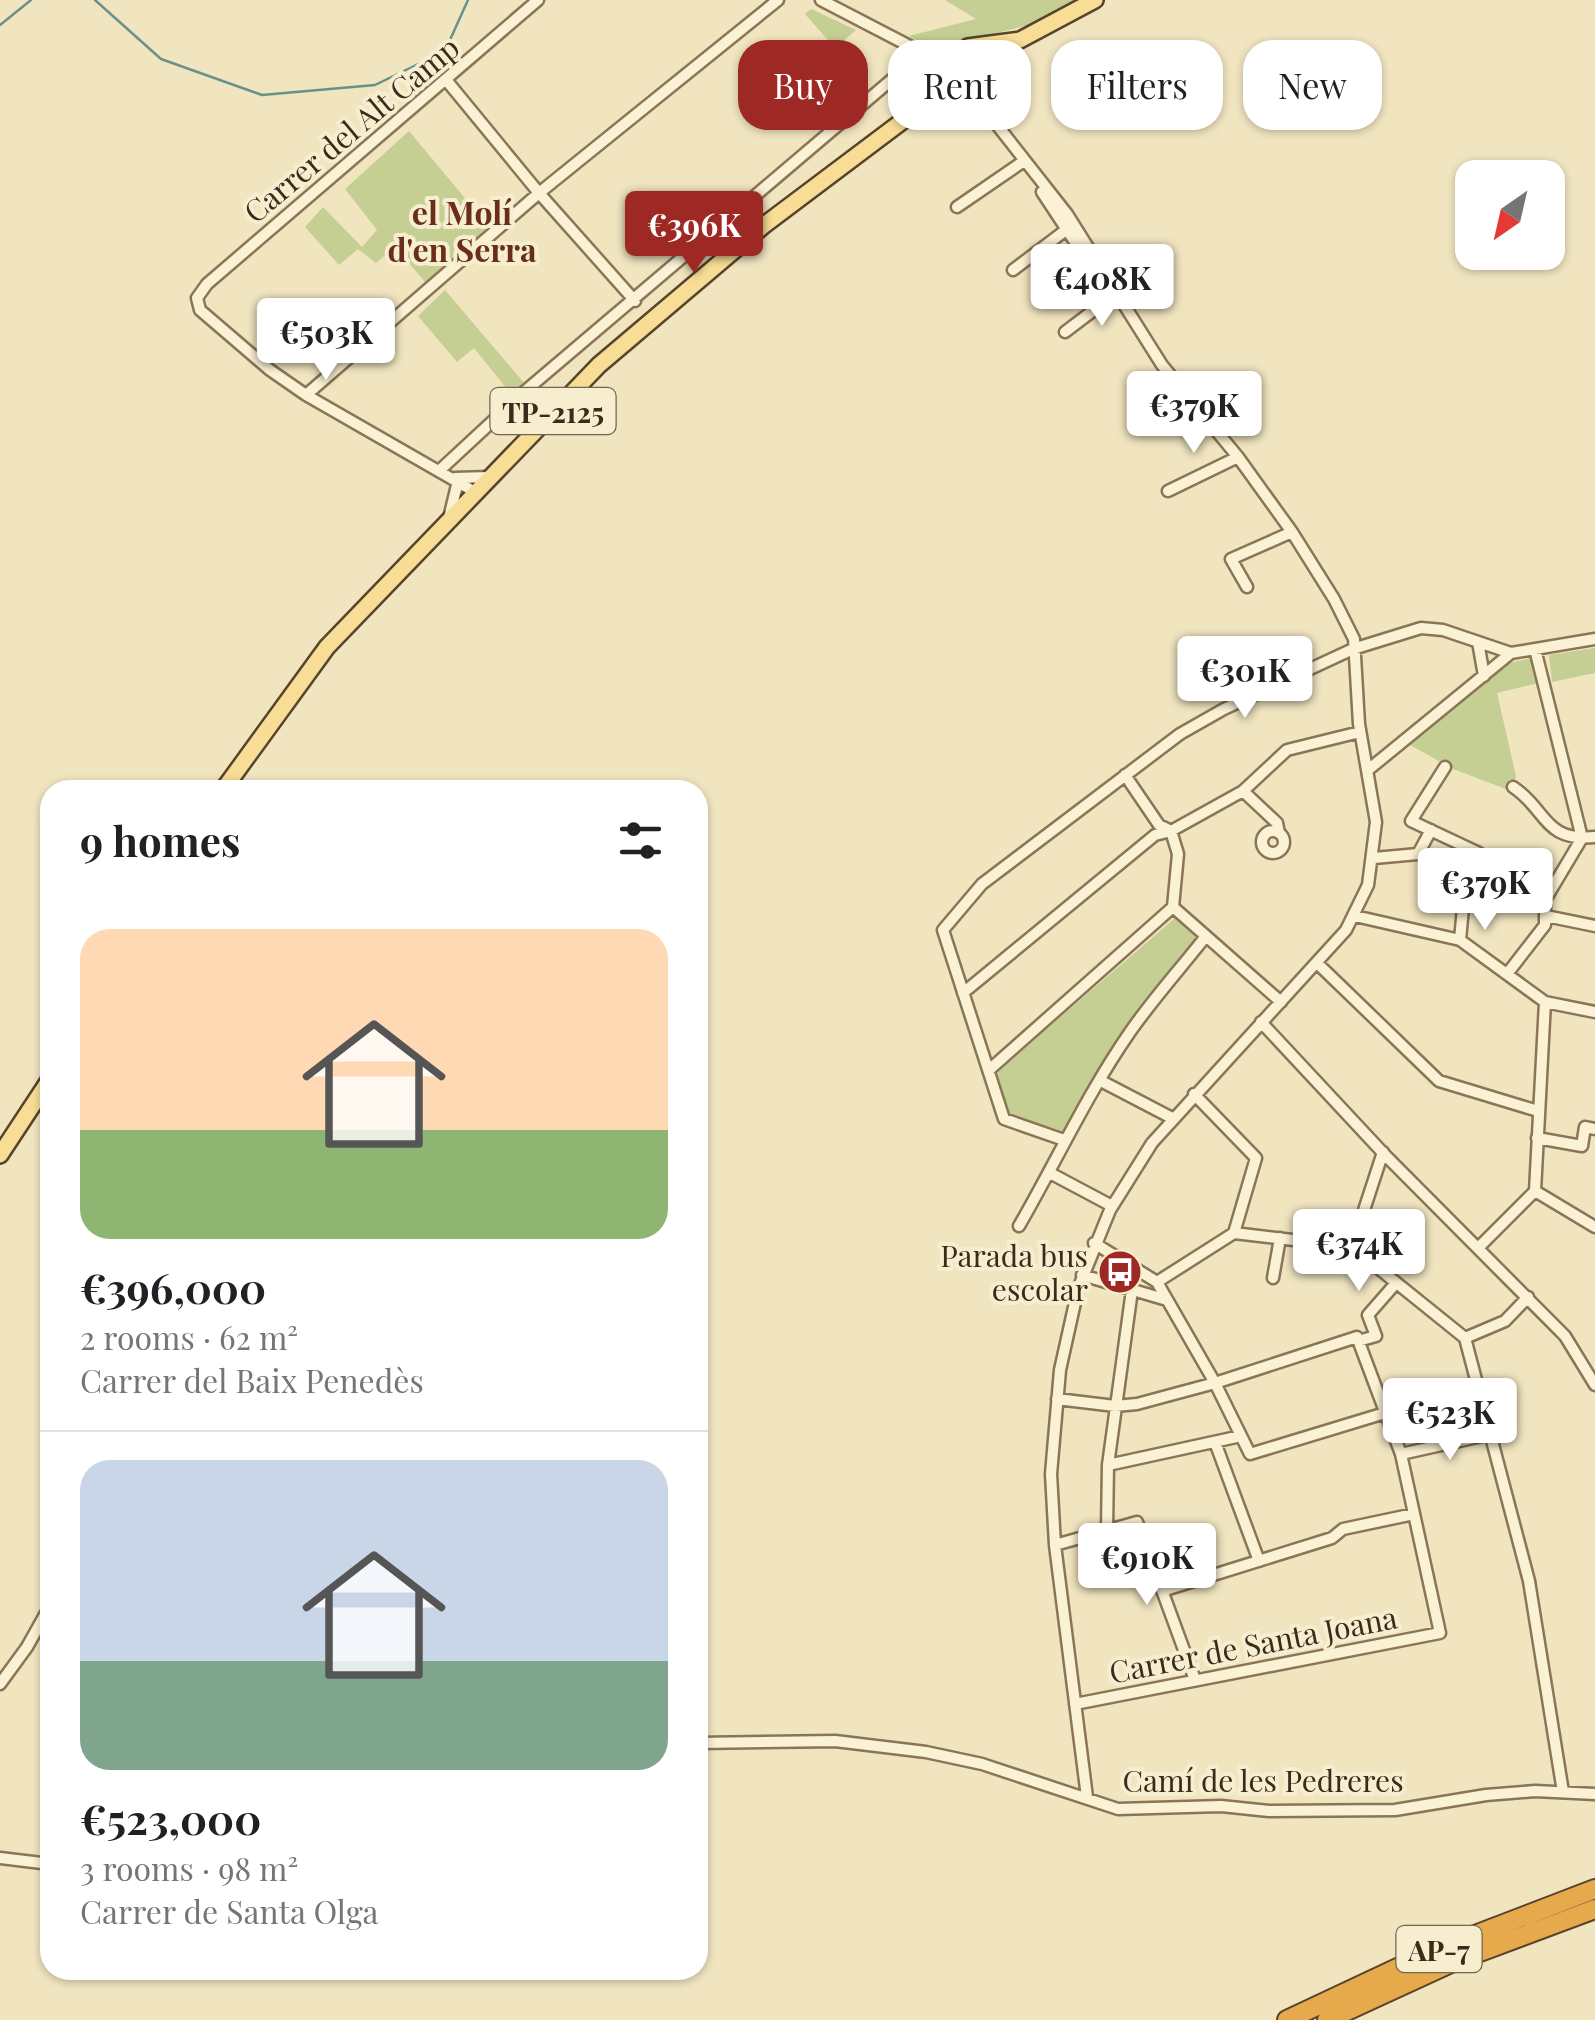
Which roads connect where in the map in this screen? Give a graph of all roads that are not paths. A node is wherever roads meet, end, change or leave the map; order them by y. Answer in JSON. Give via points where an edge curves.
{"nodes":[{"id":1,"x":538,"y":0,"type":"edge"},
{"id":2,"x":778,"y":0,"type":"edge"},
{"id":3,"x":820,"y":0,"type":"edge"},
{"id":4,"x":1095,"y":0,"type":"edge"},
{"id":5,"x":898,"y":40,"type":"edge"},
{"id":6,"x":1020,"y":40,"type":"edge"},
{"id":7,"x":447,"y":81,"type":"junction"},
{"id":8,"x":888,"y":83,"type":"edge"},
{"id":9,"x":891,"y":130,"type":"edge"},
{"id":10,"x":1001,"y":130,"type":"edge"},
{"id":11,"x":1024,"y":161,"type":"junction"},
{"id":12,"x":538,"y":194,"type":"junction"},
{"id":13,"x":957,"y":207,"type":"dead end"},
{"id":14,"x":1066,"y":230,"type":"junction"},
{"id":15,"x":1014,"y":270,"type":"dead end"},
{"id":16,"x":1114,"y":294,"type":"junction"},
{"id":17,"x":635,"y":301,"type":"junction"},
{"id":18,"x":1065,"y":332,"type":"dead end"},
{"id":19,"x":306,"y":395,"type":"junction"},
{"id":20,"x":1238,"y":457,"type":"junction"},
{"id":21,"x":440,"y":470,"type":"junction"},
{"id":22,"x":490,"y":477,"type":"junction"},
{"id":23,"x":456,"y":480,"type":"junction"},
{"id":24,"x":1168,"y":491,"type":"dead end"},
{"id":25,"x":475,"y":492,"type":"junction"},
{"id":26,"x":449,"y":519,"type":"junction"},
{"id":27,"x":1292,"y":532,"type":"junction"},
{"id":28,"x":1247,"y":587,"type":"dead end"},
{"id":29,"x":1595,"y":639,"type":"edge"},
{"id":30,"x":1478,"y":642,"type":"junction"},
{"id":31,"x":1353,"y":649,"type":"junction"},
{"id":32,"x":1535,"y":649,"type":"junction"},
{"id":33,"x":1511,"y":654,"type":"junction"},
{"id":34,"x":1484,"y":676,"type":"junction"},
{"id":35,"x":1360,"y":732,"type":"junction"},
{"id":36,"x":1446,"y":766,"type":"dead end"},
{"id":37,"x":1368,"y":770,"type":"junction"},
{"id":38,"x":1125,"y":775,"type":"junction"},
{"id":39,"x":230,"y":780,"type":"edge"},
{"id":40,"x":1513,"y":787,"type":"dead end"},
{"id":41,"x":1242,"y":790,"type":"junction"},
{"id":42,"x":1276,"y":829,"type":"dead end"},
{"id":43,"x":1431,"y":830,"type":"junction"},
{"id":44,"x":1171,"y":832,"type":"junction"},
{"id":45,"x":1595,"y":837,"type":"edge"},
{"id":46,"x":1582,"y":838,"type":"junction"},
{"id":47,"x":1374,"y":858,"type":"junction"},
{"id":48,"x":1173,"y":907,"type":"junction"},
{"id":49,"x":1355,"y":916,"type":"junction"},
{"id":50,"x":1546,"y":916,"type":"junction"},
{"id":51,"x":1595,"y":926,"type":"edge"},
{"id":52,"x":1206,"y":936,"type":"junction"},
{"id":53,"x":1460,"y":940,"type":"junction"},
{"id":54,"x":1318,"y":963,"type":"junction"},
{"id":55,"x":1507,"y":974,"type":"junction"},
{"id":56,"x":963,"y":993,"type":"junction"},
{"id":57,"x":1281,"y":1002,"type":"junction"},
{"id":58,"x":1544,"y":1002,"type":"junction"},
{"id":59,"x":1595,"y":1012,"type":"edge"},
{"id":60,"x":1261,"y":1022,"type":"junction"},
{"id":61,"x":988,"y":1070,"type":"junction"},
{"id":62,"x":1101,"y":1080,"type":"junction"},
{"id":63,"x":40,"y":1093,"type":"edge"},
{"id":64,"x":1194,"y":1094,"type":"junction"},
{"id":65,"x":1538,"y":1110,"type":"junction"},
{"id":66,"x":1172,"y":1118,"type":"junction"},
{"id":67,"x":1595,"y":1129,"type":"edge"},
{"id":68,"x":1537,"y":1138,"type":"junction"},
{"id":69,"x":1064,"y":1140,"type":"junction"},
{"id":70,"x":1383,"y":1152,"type":"junction"},
{"id":71,"x":0,"y":1155,"type":"edge"},
{"id":72,"x":1050,"y":1173,"type":"junction"},
{"id":73,"x":1536,"y":1191,"type":"junction"},
{"id":74,"x":1112,"y":1206,"type":"junction"},
{"id":75,"x":1019,"y":1226,"type":"dead end"},
{"id":76,"x":1595,"y":1227,"type":"edge"},
{"id":77,"x":1234,"y":1233,"type":"junction"},
{"id":78,"x":1280,"y":1238,"type":"junction"},
{"id":79,"x":1094,"y":1243,"type":"junction"},
{"id":80,"x":1352,"y":1247,"type":"junction"},
{"id":81,"x":1480,"y":1247,"type":"junction"},
{"id":82,"x":1082,"y":1274,"type":"junction"},
{"id":83,"x":1273,"y":1278,"type":"dead end"},
{"id":84,"x":1157,"y":1282,"type":"junction"},
{"id":85,"x":1396,"y":1283,"type":"junction"},
{"id":86,"x":1132,"y":1290,"type":"junction"},
{"id":87,"x":1528,"y":1297,"type":"junction"},
{"id":88,"x":1168,"y":1301,"type":"junction"},
{"id":89,"x":1465,"y":1338,"type":"junction"},
{"id":90,"x":1357,"y":1339,"type":"junction"},
{"id":91,"x":1215,"y":1383,"type":"junction"},
{"id":92,"x":1595,"y":1384,"type":"edge"},
{"id":93,"x":1057,"y":1399,"type":"junction"},
{"id":94,"x":1115,"y":1406,"type":"junction"},
{"id":95,"x":1385,"y":1412,"type":"junction"},
{"id":96,"x":1491,"y":1434,"type":"junction"},
{"id":97,"x":1242,"y":1436,"type":"junction"},
{"id":98,"x":1215,"y":1442,"type":"junction"},
{"id":99,"x":1401,"y":1454,"type":"junction"},
{"id":100,"x":1108,"y":1465,"type":"junction"},
{"id":101,"x":1414,"y":1514,"type":"junction"},
{"id":102,"x":1107,"y":1530,"type":"junction"},
{"id":103,"x":1055,"y":1545,"type":"junction"},
{"id":104,"x":1259,"y":1561,"type":"junction"},
{"id":105,"x":1162,"y":1591,"type":"junction"},
{"id":106,"x":40,"y":1624,"type":"edge"},
{"id":107,"x":1195,"y":1680,"type":"junction"},
{"id":108,"x":0,"y":1684,"type":"edge"},
{"id":109,"x":1076,"y":1704,"type":"junction"},
{"id":110,"x":708,"y":1743,"type":"edge"},
{"id":111,"x":1564,"y":1792,"type":"junction"},
{"id":112,"x":1595,"y":1794,"type":"edge"},
{"id":113,"x":1087,"y":1797,"type":"junction"},
{"id":114,"x":0,"y":1858,"type":"edge"},
{"id":115,"x":40,"y":1863,"type":"edge"},
{"id":116,"x":1595,"y":1889,"type":"edge"},
{"id":117,"x":1595,"y":1909,"type":"edge"},
{"id":118,"x":1288,"y":2020,"type":"edge"},
{"id":119,"x":1327,"y":2020,"type":"edge"}],
"edges":[{"from":1,"to":7,"type":"street","name":"Carrer del Alt Camp"},
{"from":2,"to":12,"type":"street"},
{"from":3,"to":5,"type":"street"},
{"from":4,"to":6,"type":"main road","number":"TP-2125"},
{"from":7,"to":12,"type":"street"},
{"from":7,"to":19,"type":"street","name":"Carrer del Alt Camp","via":[[198,298],[200,310]]},
{"from":8,"to":17,"type":"street"},
{"from":9,"to":22,"type":"main road","number":"TP-2125","via":[[599,364]]},
{"from":10,"to":11,"type":"street"},
{"from":11,"to":13,"type":"street"},
{"from":11,"to":14,"type":"street"},
{"from":11,"to":16,"type":"street","via":[[1067,214]]},
{"from":12,"to":17,"type":"street"},
{"from":12,"to":19,"type":"street"},
{"from":14,"to":15,"type":"street"},
{"from":14,"to":16,"type":"street"},
{"from":16,"to":18,"type":"street"},
{"from":16,"to":20,"type":"street"},
{"from":17,"to":21,"type":"street"},
{"from":19,"to":21,"type":"street"},
{"from":20,"to":24,"type":"street"},
{"from":20,"to":27,"type":"street"},
{"from":21,"to":23,"type":"street"},
{"from":22,"to":23,"type":"street"},
{"from":22,"to":25,"type":"main road","number":"TP-2125"},
{"from":23,"to":25,"type":"street"},
{"from":23,"to":26,"type":"street"},
{"from":25,"to":26,"type":"main road","number":"TP-2125"},
{"from":26,"to":39,"type":"main road","number":"TP-2125","via":[[327,646]]},
{"from":27,"to":28,"type":"street","via":[[1231,558]]},
{"from":27,"to":31,"type":"street","via":[[1349,627]]},
{"from":29,"to":32,"type":"street"},
{"from":30,"to":31,"type":"street","via":[[1421,628]]},
{"from":30,"to":33,"type":"street"},
{"from":30,"to":34,"type":"street"},
{"from":31,"to":35,"type":"street"},
{"from":31,"to":38,"type":"street","via":[[1212,716]]},
{"from":32,"to":33,"type":"street"},
{"from":32,"to":46,"type":"street"},
{"from":33,"to":34,"type":"street"},
{"from":34,"to":37,"type":"street"},
{"from":35,"to":37,"type":"street"},
{"from":35,"to":41,"type":"street","via":[[1288,750]]},
{"from":36,"to":43,"type":"street","via":[[1411,821]]},
{"from":37,"to":47,"type":"street"},
{"from":38,"to":44,"type":"street"},
{"from":38,"to":56,"type":"street","via":[[982,884],[946,923]]},
{"from":40,"to":46,"type":"street","via":[[1544,822]]},
{"from":41,"to":42,"type":"street"},
{"from":41,"to":44,"type":"street"},
{"from":43,"to":47,"type":"street","via":[[1418,854]]},
{"from":43,"to":53,"type":"street","via":[[1479,852],[1466,876]]},
{"from":44,"to":48,"type":"street","via":[[1178,854]]},
{"from":44,"to":56,"type":"street","via":[[1155,835]]},
{"from":45,"to":46,"type":"street"},
{"from":46,"to":50,"type":"street","via":[[1545,900]]},
{"from":47,"to":49,"type":"street"},
{"from":48,"to":52,"type":"street"},
{"from":48,"to":61,"type":"street"},
{"from":49,"to":53,"type":"street"},
{"from":49,"to":54,"type":"street"},
{"from":50,"to":51,"type":"street"},
{"from":50,"to":55,"type":"street"},
{"from":52,"to":57,"type":"street"},
{"from":52,"to":62,"type":"street"},
{"from":53,"to":55,"type":"street"},
{"from":54,"to":57,"type":"street"},
{"from":54,"to":65,"type":"street","via":[[1439,1081]]},
{"from":55,"to":58,"type":"street"},
{"from":56,"to":61,"type":"street"},
{"from":57,"to":60,"type":"street"},
{"from":58,"to":59,"type":"street"},
{"from":58,"to":65,"type":"street"},
{"from":60,"to":64,"type":"street"},
{"from":60,"to":70,"type":"street"},
{"from":61,"to":69,"type":"street","via":[[1004,1119]]},
{"from":62,"to":66,"type":"street"},
{"from":62,"to":69,"type":"street"},
{"from":63,"to":71,"type":"main road"},
{"from":64,"to":66,"type":"street"},
{"from":64,"to":77,"type":"street","via":[[1256,1158]]},
{"from":65,"to":68,"type":"street"},
{"from":66,"to":74,"type":"street"},
{"from":67,"to":68,"type":"street","via":[[1585,1127],[1582,1146]]},
{"from":68,"to":73,"type":"street"},
{"from":69,"to":72,"type":"street"},
{"from":70,"to":80,"type":"street"},
{"from":70,"to":81,"type":"street"},
{"from":72,"to":74,"type":"street"},
{"from":72,"to":75,"type":"street"},
{"from":73,"to":76,"type":"street"},
{"from":73,"to":81,"type":"street"},
{"from":74,"to":79,"type":"street"},
{"from":77,"to":78,"type":"street"},
{"from":77,"to":84,"type":"street"},
{"from":78,"to":80,"type":"street"},
{"from":78,"to":83,"type":"street"},
{"from":79,"to":82,"type":"street"},
{"from":79,"to":84,"type":"street"},
{"from":80,"to":85,"type":"street"},
{"from":81,"to":87,"type":"street"},
{"from":82,"to":86,"type":"street"},
{"from":82,"to":93,"type":"street"},
{"from":84,"to":88,"type":"street"},
{"from":85,"to":89,"type":"street"},
{"from":85,"to":90,"type":"street","via":[[1368,1314],[1376,1336]]},
{"from":86,"to":88,"type":"street"},
{"from":86,"to":94,"type":"street"},
{"from":87,"to":89,"type":"street","via":[[1504,1321]]},
{"from":87,"to":92,"type":"street","via":[[1566,1336]]},
{"from":88,"to":91,"type":"street"},
{"from":89,"to":96,"type":"street"},
{"from":90,"to":91,"type":"street"},
{"from":90,"to":95,"type":"street"},
{"from":91,"to":94,"type":"street"},
{"from":91,"to":97,"type":"street"},
{"from":93,"to":94,"type":"street"},
{"from":93,"to":103,"type":"street"},
{"from":94,"to":100,"type":"street"},
{"from":95,"to":97,"type":"street","via":[[1250,1454]]},
{"from":95,"to":99,"type":"street"},
{"from":96,"to":99,"type":"street"},
{"from":96,"to":111,"type":"street","via":[[1529,1581]]},
{"from":97,"to":98,"type":"street"},
{"from":98,"to":100,"type":"street"},
{"from":98,"to":104,"type":"street"},
{"from":99,"to":101,"type":"street"},
{"from":100,"to":102,"type":"street"},
{"from":101,"to":104,"type":"street","via":[[1342,1530]]},
{"from":101,"to":107,"type":"street","name":"Carrer de Santa Joana","via":[[1440,1633]]},
{"from":102,"to":103,"type":"street"},
{"from":102,"to":105,"type":"street","via":[[1136,1522]]},
{"from":103,"to":109,"type":"street"},
{"from":104,"to":105,"type":"street"},
{"from":105,"to":107,"type":"street"},
{"from":106,"to":108,"type":"street"},
{"from":107,"to":109,"type":"street","name":"Carrer de Santa Joana"},
{"from":109,"to":113,"type":"street"},
{"from":110,"to":113,"type":"street","name":"Camí de les Pedreres","via":[[835,1741],[926,1752]]},
{"from":111,"to":112,"type":"street","name":"Camí de les Pedreres"},
{"from":111,"to":113,"type":"street","name":"Camí de les Pedreres","via":[[1343,1811],[1118,1809]]},
{"from":114,"to":115,"type":"street"},
{"from":116,"to":118,"type":"highway","number":"AP-7","via":[[1418,1958]]},
{"from":117,"to":119,"type":"highway","number":"AP-7"}]}
